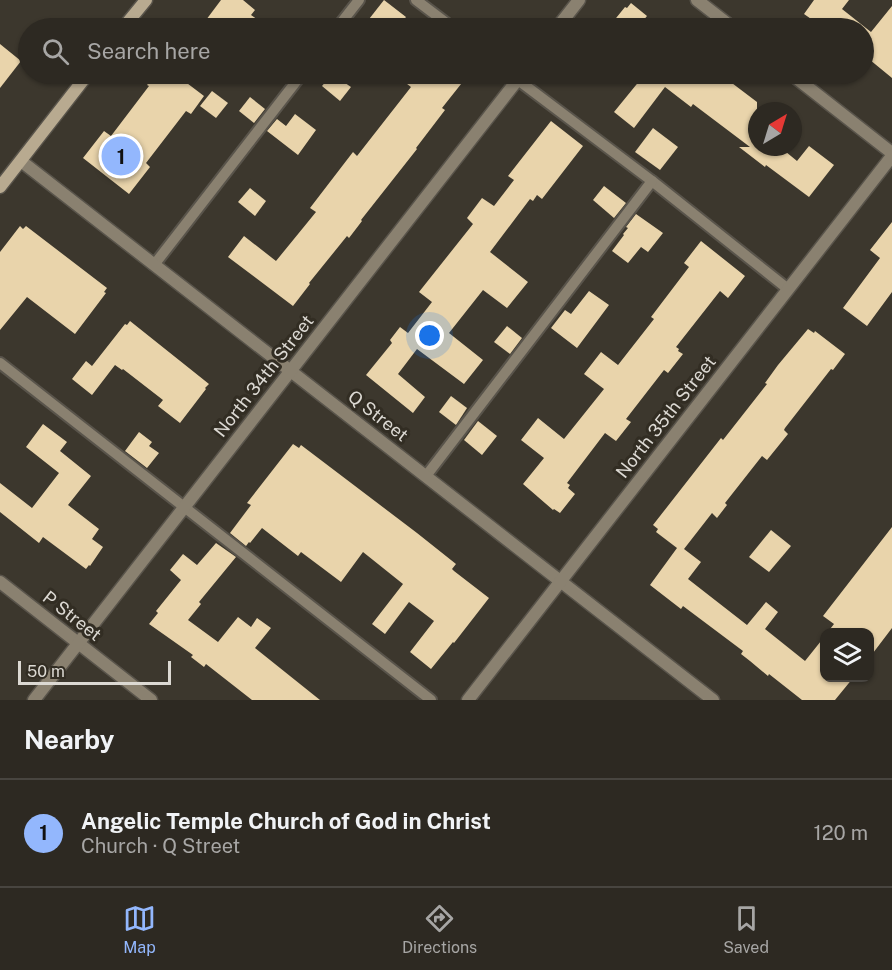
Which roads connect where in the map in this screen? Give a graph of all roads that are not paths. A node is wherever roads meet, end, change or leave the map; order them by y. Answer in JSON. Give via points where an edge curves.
{"nodes":[{"id":1,"x":146,"y":0,"type":"edge"},
{"id":2,"x":359,"y":0,"type":"edge"},
{"id":3,"x":416,"y":0,"type":"edge"},
{"id":4,"x":579,"y":0,"type":"edge"},
{"id":5,"x":697,"y":0,"type":"edge"},
{"id":6,"x":131,"y":18,"type":"edge"},
{"id":7,"x":345,"y":18,"type":"edge"},
{"id":8,"x":440,"y":18,"type":"edge"},
{"id":9,"x":565,"y":18,"type":"edge"},
{"id":10,"x":720,"y":18,"type":"edge"},
{"id":11,"x":80,"y":84,"type":"edge"},
{"id":12,"x":294,"y":84,"type":"edge"},
{"id":13,"x":510,"y":84,"type":"edge"},
{"id":14,"x":528,"y":84,"type":"edge"},
{"id":15,"x":803,"y":84,"type":"edge"},
{"id":16,"x":892,"y":154,"type":"edge"},
{"id":17,"x":21,"y":161,"type":"junction"},
{"id":18,"x":652,"y":181,"type":"junction"},
{"id":19,"x":0,"y":187,"type":"edge"},
{"id":20,"x":154,"y":265,"type":"junction"},
{"id":21,"x":788,"y":289,"type":"junction"},
{"id":22,"x":0,"y":363,"type":"edge"},
{"id":23,"x":291,"y":370,"type":"junction"},
{"id":24,"x":426,"y":476,"type":"junction"},
{"id":25,"x":185,"y":507,"type":"junction"},
{"id":26,"x":0,"y":582,"type":"edge"},
{"id":27,"x":561,"y":582,"type":"junction"},
{"id":28,"x":78,"y":643,"type":"junction"},
{"id":29,"x":34,"y":700,"type":"edge"},
{"id":30,"x":151,"y":700,"type":"edge"},
{"id":31,"x":431,"y":700,"type":"edge"},
{"id":32,"x":468,"y":700,"type":"edge"},
{"id":33,"x":713,"y":700,"type":"edge"}],
"edges":[{"from":1,"to":6,"type":"main road"},
{"from":2,"to":7,"type":"lane"},
{"from":3,"to":8,"type":"lane"},
{"from":4,"to":9,"type":"street"},
{"from":5,"to":10,"type":"street"},
{"from":11,"to":17,"type":"main road"},
{"from":12,"to":20,"type":"lane"},
{"from":13,"to":23,"type":"street","name":"North 34th Street"},
{"from":14,"to":18,"type":"lane"},
{"from":15,"to":16,"type":"street"},
{"from":16,"to":21,"type":"street","name":"North 35th Street"},
{"from":17,"to":19,"type":"main road"},
{"from":17,"to":20,"type":"street","name":"Q Street"},
{"from":18,"to":21,"type":"lane"},
{"from":18,"to":24,"type":"lane"},
{"from":20,"to":23,"type":"street","name":"Q Street"},
{"from":21,"to":27,"type":"street","name":"North 35th Street"},
{"from":22,"to":25,"type":"lane"},
{"from":23,"to":24,"type":"street","name":"Q Street"},
{"from":23,"to":25,"type":"street","name":"North 34th Street"},
{"from":24,"to":27,"type":"street","name":"Q Street"},
{"from":25,"to":28,"type":"street","name":"North 34th Street"},
{"from":25,"to":31,"type":"lane"},
{"from":26,"to":28,"type":"street","name":"P Street"},
{"from":27,"to":32,"type":"street","name":"North 35th Street"},
{"from":27,"to":33,"type":"street","name":"Q Street"},
{"from":28,"to":29,"type":"street","name":"North 34th Street"},
{"from":28,"to":30,"type":"street","name":"P Street"}]}
